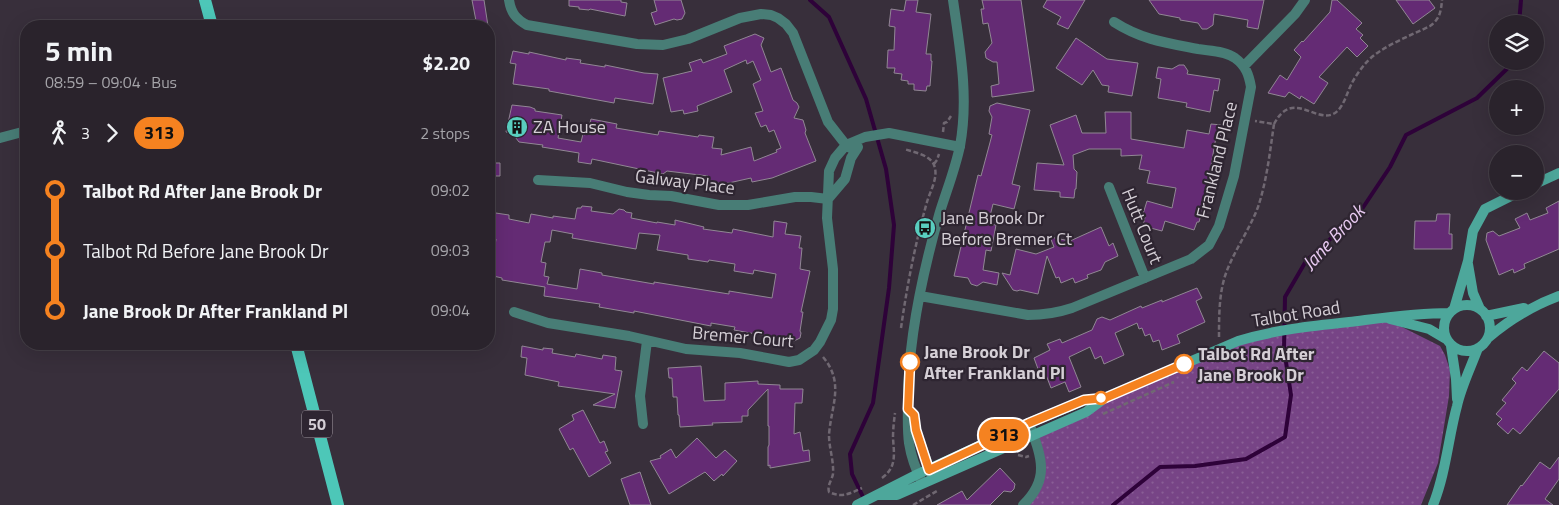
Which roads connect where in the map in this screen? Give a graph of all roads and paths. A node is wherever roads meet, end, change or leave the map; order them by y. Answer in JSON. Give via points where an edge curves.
{"nodes":[{"id":1,"x":205,"y":0,"type":"edge"},
{"id":2,"x":509,"y":0,"type":"edge"},
{"id":3,"x":953,"y":0,"type":"edge"},
{"id":4,"x":1305,"y":0,"type":"edge"},
{"id":5,"x":1442,"y":0,"type":"edge"},
{"id":6,"x":210,"y":20,"type":"edge"},
{"id":7,"x":1114,"y":22,"type":"dead end"},
{"id":8,"x":1244,"y":66,"type":"junction"},
{"id":9,"x":953,"y":110,"type":"dead end"},
{"id":10,"x":1246,"y":119,"type":"junction"},
{"id":11,"x":1274,"y":124,"type":"junction"},
{"id":12,"x":20,"y":133,"type":"edge"},
{"id":13,"x":0,"y":138,"type":"edge"},
{"id":14,"x":942,"y":144,"type":"junction"},
{"id":15,"x":899,"y":147,"type":"dead end"},
{"id":16,"x":960,"y":147,"type":"junction"},
{"id":17,"x":851,"y":148,"type":"junction"},
{"id":18,"x":934,"y":164,"type":"junction"},
{"id":19,"x":1559,"y":173,"type":"edge"},
{"id":20,"x":538,"y":180,"type":"dead end"},
{"id":21,"x":1544,"y":180,"type":"edge"},
{"id":22,"x":1109,"y":187,"type":"dead end"},
{"id":23,"x":828,"y":199,"type":"junction"},
{"id":24,"x":1503,"y":200,"type":"edge"},
{"id":25,"x":1468,"y":260,"type":"junction"},
{"id":26,"x":1145,"y":278,"type":"junction"},
{"id":27,"x":920,"y":296,"type":"junction"},
{"id":28,"x":1559,"y":296,"type":"edge"},
{"id":29,"x":1533,"y":306,"type":"junction"},
{"id":30,"x":1451,"y":311,"type":"junction"},
{"id":31,"x":514,"y":312,"type":"dead end"},
{"id":32,"x":1483,"y":312,"type":"junction"},
{"id":33,"x":1384,"y":318,"type":"junction"},
{"id":34,"x":901,"y":329,"type":"dead end"},
{"id":35,"x":1487,"y":339,"type":"junction"},
{"id":36,"x":647,"y":341,"type":"junction"},
{"id":37,"x":1449,"y":342,"type":"junction"},
{"id":38,"x":1220,"y":348,"type":"junction"},
{"id":39,"x":1478,"y":348,"type":"junction"},
{"id":40,"x":298,"y":350,"type":"edge"},
{"id":41,"x":814,"y":350,"type":"junction"},
{"id":42,"x":1105,"y":398,"type":"junction"},
{"id":43,"x":1457,"y":405,"type":"junction"},
{"id":44,"x":896,"y":408,"type":"dead end"},
{"id":45,"x":908,"y":409,"type":"junction"},
{"id":46,"x":1029,"y":423,"type":"junction"},
{"id":47,"x":643,"y":424,"type":"dead end"},
{"id":48,"x":1034,"y":435,"type":"junction"},
{"id":49,"x":894,"y":462,"type":"junction"},
{"id":50,"x":901,"y":462,"type":"dead end"},
{"id":51,"x":931,"y":474,"type":"junction"},
{"id":52,"x":920,"y":479,"type":"junction"},
{"id":53,"x":876,"y":482,"type":"dead end"},
{"id":54,"x":867,"y":486,"type":"dead end"},
{"id":55,"x":338,"y":505,"type":"edge"},
{"id":56,"x":858,"y":505,"type":"edge"},
{"id":57,"x":1024,"y":505,"type":"edge"},
{"id":58,"x":1433,"y":505,"type":"edge"}],
"edges":[{"from":1,"to":6,"type":"main road"},
{"from":2,"to":17,"type":"street","via":[[514,15],[527,25],[650,45],[674,43],[752,15],[771,15],[786,24],[793,33],[828,122]]},
{"from":3,"to":16,"type":"street","via":[[964,89]]},
{"from":4,"to":8,"type":"street"},
{"from":5,"to":11,"type":"path","via":[[1436,22],[1382,50],[1365,64],[1333,115],[1289,109],[1278,116]]},
{"from":7,"to":8,"type":"street","via":[[1155,41],[1223,53]]},
{"from":8,"to":10,"type":"street","name":"Frankland Place","via":[[1251,87]]},
{"from":9,"to":14,"type":"path","via":[[944,124]]},
{"from":10,"to":11,"type":"path"},
{"from":10,"to":26,"type":"street","name":"Frankland Place","via":[[1234,176],[1212,241],[1191,259]]},
{"from":11,"to":38,"type":"path","via":[[1257,208],[1223,282]]},
{"from":12,"to":13,"type":"street"},
{"from":14,"to":16,"type":"street","name":"Bremer Court"},
{"from":14,"to":17,"type":"street","name":"Bremer Court","via":[[888,133],[866,137]]},
{"from":14,"to":18,"type":"path"},
{"from":15,"to":18,"type":"path"},
{"from":16,"to":27,"type":"street"},
{"from":17,"to":23,"type":"street","name":"Bremer Court","via":[[845,179]]},
{"from":17,"to":23,"type":"street","name":"Bremer Court","via":[[835,158],[830,171]]},
{"from":18,"to":34,"type":"path","via":[[936,174],[913,259]]},
{"from":19,"to":21,"type":"main road"},
{"from":20,"to":23,"type":"street","name":"Galway Place","via":[[590,183],[719,205],[748,205],[795,197]]},
{"from":22,"to":26,"type":"street","name":"Hutt Court"},
{"from":23,"to":41,"type":"street","name":"Bremer Court","via":[[833,308],[826,332]]},
{"from":24,"to":25,"type":"main road","via":[[1485,209],[1473,231]]},
{"from":25,"to":30,"type":"main road"},
{"from":25,"to":32,"type":"main road","via":[[1473,293]]},
{"from":26,"to":27,"type":"street","name":"Frankland Place","via":[[1072,308],[1043,315]]},
{"from":27,"to":45,"type":"street","via":[[910,356]]},
{"from":28,"to":29,"type":"main road"},
{"from":29,"to":32,"type":"main road"},
{"from":29,"to":35,"type":"main road"},
{"from":30,"to":32,"type":"main road","via":[[1467,305]]},
{"from":30,"to":33,"type":"main road","name":"Talbot Road"},
{"from":30,"to":37,"type":"main road","via":[[1444,326]]},
{"from":31,"to":36,"type":"street","name":"Bremer Court","via":[[548,323]]},
{"from":32,"to":35,"type":"main road","via":[[1490,327]]},
{"from":33,"to":37,"type":"main road","name":"Talbot Road","via":[[1428,329]]},
{"from":33,"to":38,"type":"main road","name":"Talbot Road","via":[[1293,328],[1261,334]]},
{"from":35,"to":39,"type":"main road"},
{"from":36,"to":41,"type":"street","name":"Bremer Court","via":[[789,362],[799,360]]},
{"from":36,"to":47,"type":"street","via":[[640,396]]},
{"from":37,"to":39,"type":"main road","via":[[1464,351]]},
{"from":37,"to":43,"type":"main road"},
{"from":38,"to":42,"type":"main road","name":"Talbot Road"},
{"from":39,"to":43,"type":"main road"},
{"from":40,"to":55,"type":"main road","number":"50"},
{"from":41,"to":54,"type":"path","via":[[825,359],[836,384],[829,436],[833,469],[829,492],[843,496]]},
{"from":42,"to":46,"type":"main road","name":"Talbot Road","via":[[1084,400]]},
{"from":42,"to":48,"type":"main road","name":"Talbot Road","via":[[1086,412]]},
{"from":43,"to":58,"type":"main road"},
{"from":44,"to":49,"type":"path"},
{"from":45,"to":51,"type":"street","via":[[914,415]]},
{"from":45,"to":52,"type":"street","via":[[909,445]]},
{"from":46,"to":48,"type":"street"},
{"from":46,"to":51,"type":"main road","name":"Talbot Road"},
{"from":48,"to":51,"type":"main road","name":"Talbot Road"},
{"from":48,"to":57,"type":"street","via":[[1042,459],[1042,472],[1039,484]]},
{"from":49,"to":50,"type":"path"},
{"from":49,"to":53,"type":"path","via":[[888,473]]},
{"from":51,"to":52,"type":"main road","name":"Talbot Road"},
{"from":52,"to":56,"type":"main road","name":"Talbot Road","via":[[897,495],[879,496]]}]}
